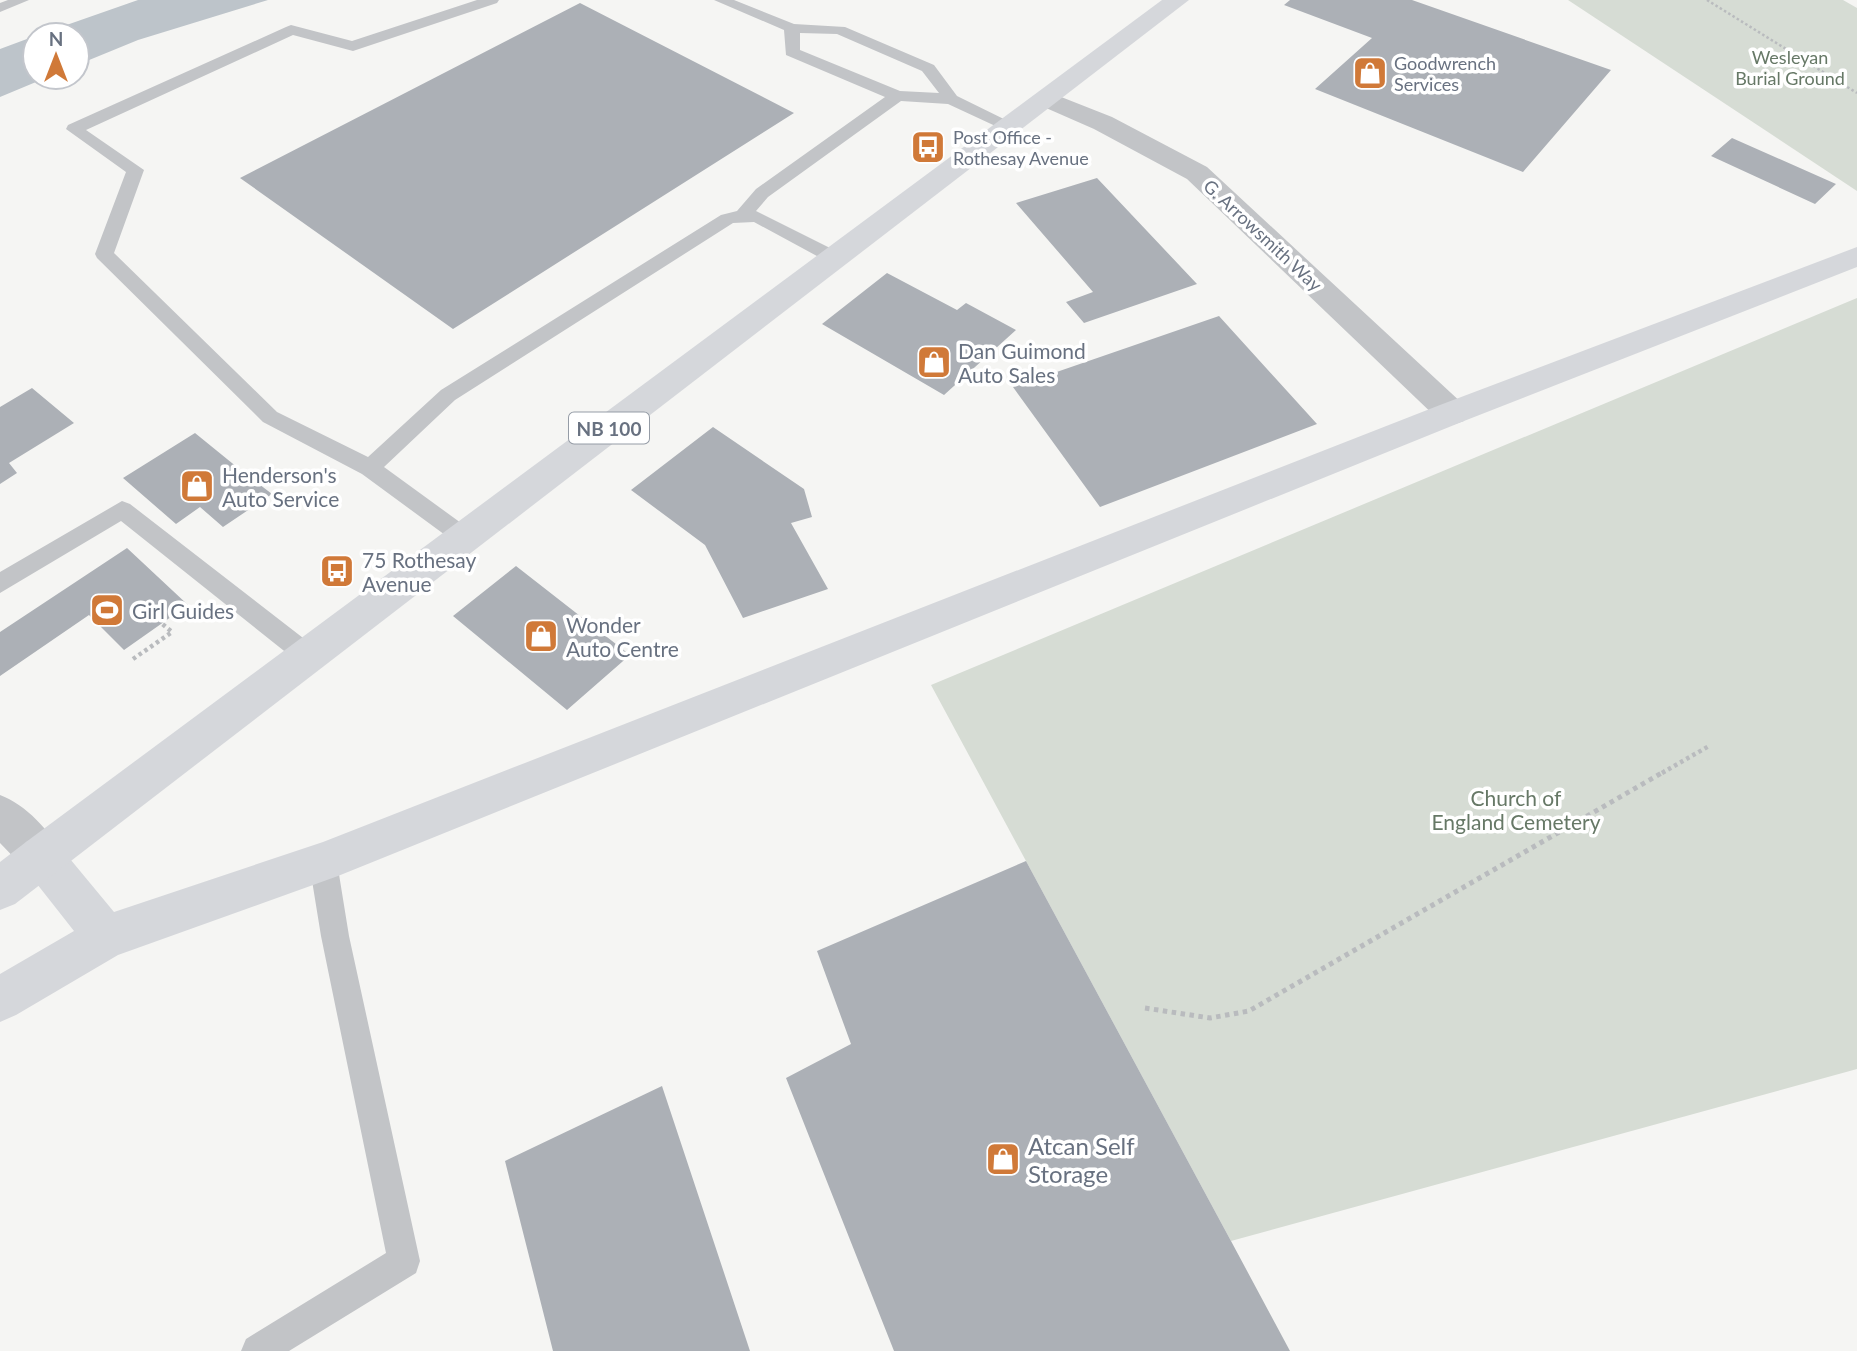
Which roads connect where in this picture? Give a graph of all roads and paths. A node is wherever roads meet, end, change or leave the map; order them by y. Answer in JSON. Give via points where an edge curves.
{"nodes":[{"id":1,"x":22,"y":0,"type":"edge"},
{"id":2,"x":492,"y":0,"type":"edge"},
{"id":3,"x":721,"y":0,"type":"edge"},
{"id":4,"x":1177,"y":0,"type":"edge"},
{"id":5,"x":1707,"y":0,"type":"edge"},
{"id":6,"x":0,"y":8,"type":"edge"},
{"id":7,"x":792,"y":28,"type":"junction"},
{"id":8,"x":1857,"y":93,"type":"edge"},
{"id":9,"x":897,"y":96,"type":"junction"},
{"id":10,"x":951,"y":99,"type":"junction"},
{"id":11,"x":1046,"y":99,"type":"junction"},
{"id":12,"x":1010,"y":126,"type":"junction"},
{"id":13,"x":743,"y":215,"type":"junction"},
{"id":14,"x":835,"y":257,"type":"junction"},
{"id":15,"x":1856,"y":257,"type":"edge"},
{"id":16,"x":1452,"y":413,"type":"junction"},
{"id":17,"x":370,"y":468,"type":"junction"},
{"id":18,"x":464,"y":537,"type":"junction"},
{"id":19,"x":0,"y":584,"type":"edge"},
{"id":20,"x":161,"y":623,"type":"dead end"},
{"id":21,"x":307,"y":656,"type":"junction"},
{"id":22,"x":133,"y":659,"type":"dead end"},
{"id":23,"x":1709,"y":746,"type":"dead end"},
{"id":24,"x":0,"y":814,"type":"edge"},
{"id":25,"x":41,"y":856,"type":"junction"},
{"id":26,"x":323,"y":862,"type":"junction"},
{"id":27,"x":0,"y":883,"type":"edge"},
{"id":28,"x":0,"y":889,"type":"edge"},
{"id":29,"x":106,"y":937,"type":"junction"},
{"id":30,"x":0,"y":999,"type":"edge"},
{"id":31,"x":1145,"y":1008,"type":"dead end"},
{"id":32,"x":258,"y":1351,"type":"edge"}],
"edges":[{"from":1,"to":6,"type":"lane"},
{"from":2,"to":17,"type":"lane","via":[[353,46],[292,30],[74,129],[135,170],[104,254],[270,417]]},
{"from":3,"to":7,"type":"lane"},
{"from":4,"to":11,"type":"main road","number":"NB 100"},
{"from":5,"to":8,"type":"path"},
{"from":7,"to":9,"type":"lane","via":[[792,52]]},
{"from":7,"to":10,"type":"lane","via":[[840,30],[928,68]]},
{"from":9,"to":10,"type":"lane"},
{"from":9,"to":13,"type":"lane","via":[[762,193]]},
{"from":10,"to":12,"type":"lane"},
{"from":11,"to":12,"type":"main road","number":"NB 100"},
{"from":11,"to":16,"type":"street","name":"G. Arrowsmith Way","via":[[1197,173]]},
{"from":12,"to":14,"type":"main road","number":"NB 100"},
{"from":13,"to":14,"type":"lane","via":[[758,217]]},
{"from":13,"to":17,"type":"lane","via":[[727,219],[448,395]]},
{"from":14,"to":18,"type":"main road","number":"NB 100"},
{"from":15,"to":16,"type":"main road"},
{"from":16,"to":26,"type":"main road"},
{"from":17,"to":18,"type":"lane"},
{"from":18,"to":21,"type":"main road","number":"NB 100"},
{"from":19,"to":21,"type":"lane","via":[[122,510]]},
{"from":20,"to":22,"type":"path","via":[[172,632]]},
{"from":21,"to":25,"type":"main road","number":"NB 100"},
{"from":23,"to":31,"type":"path","via":[[1249,1011],[1228,1018],[1204,1018]]},
{"from":24,"to":25,"type":"street"},
{"from":25,"to":27,"type":"main road","number":"NB 100"},
{"from":25,"to":28,"type":"main road","number":"NB 100"},
{"from":25,"to":29,"type":"main road"},
{"from":26,"to":29,"type":"main road"},
{"from":26,"to":32,"type":"lane","via":[[404,1261]]},
{"from":29,"to":30,"type":"main road"}]}
